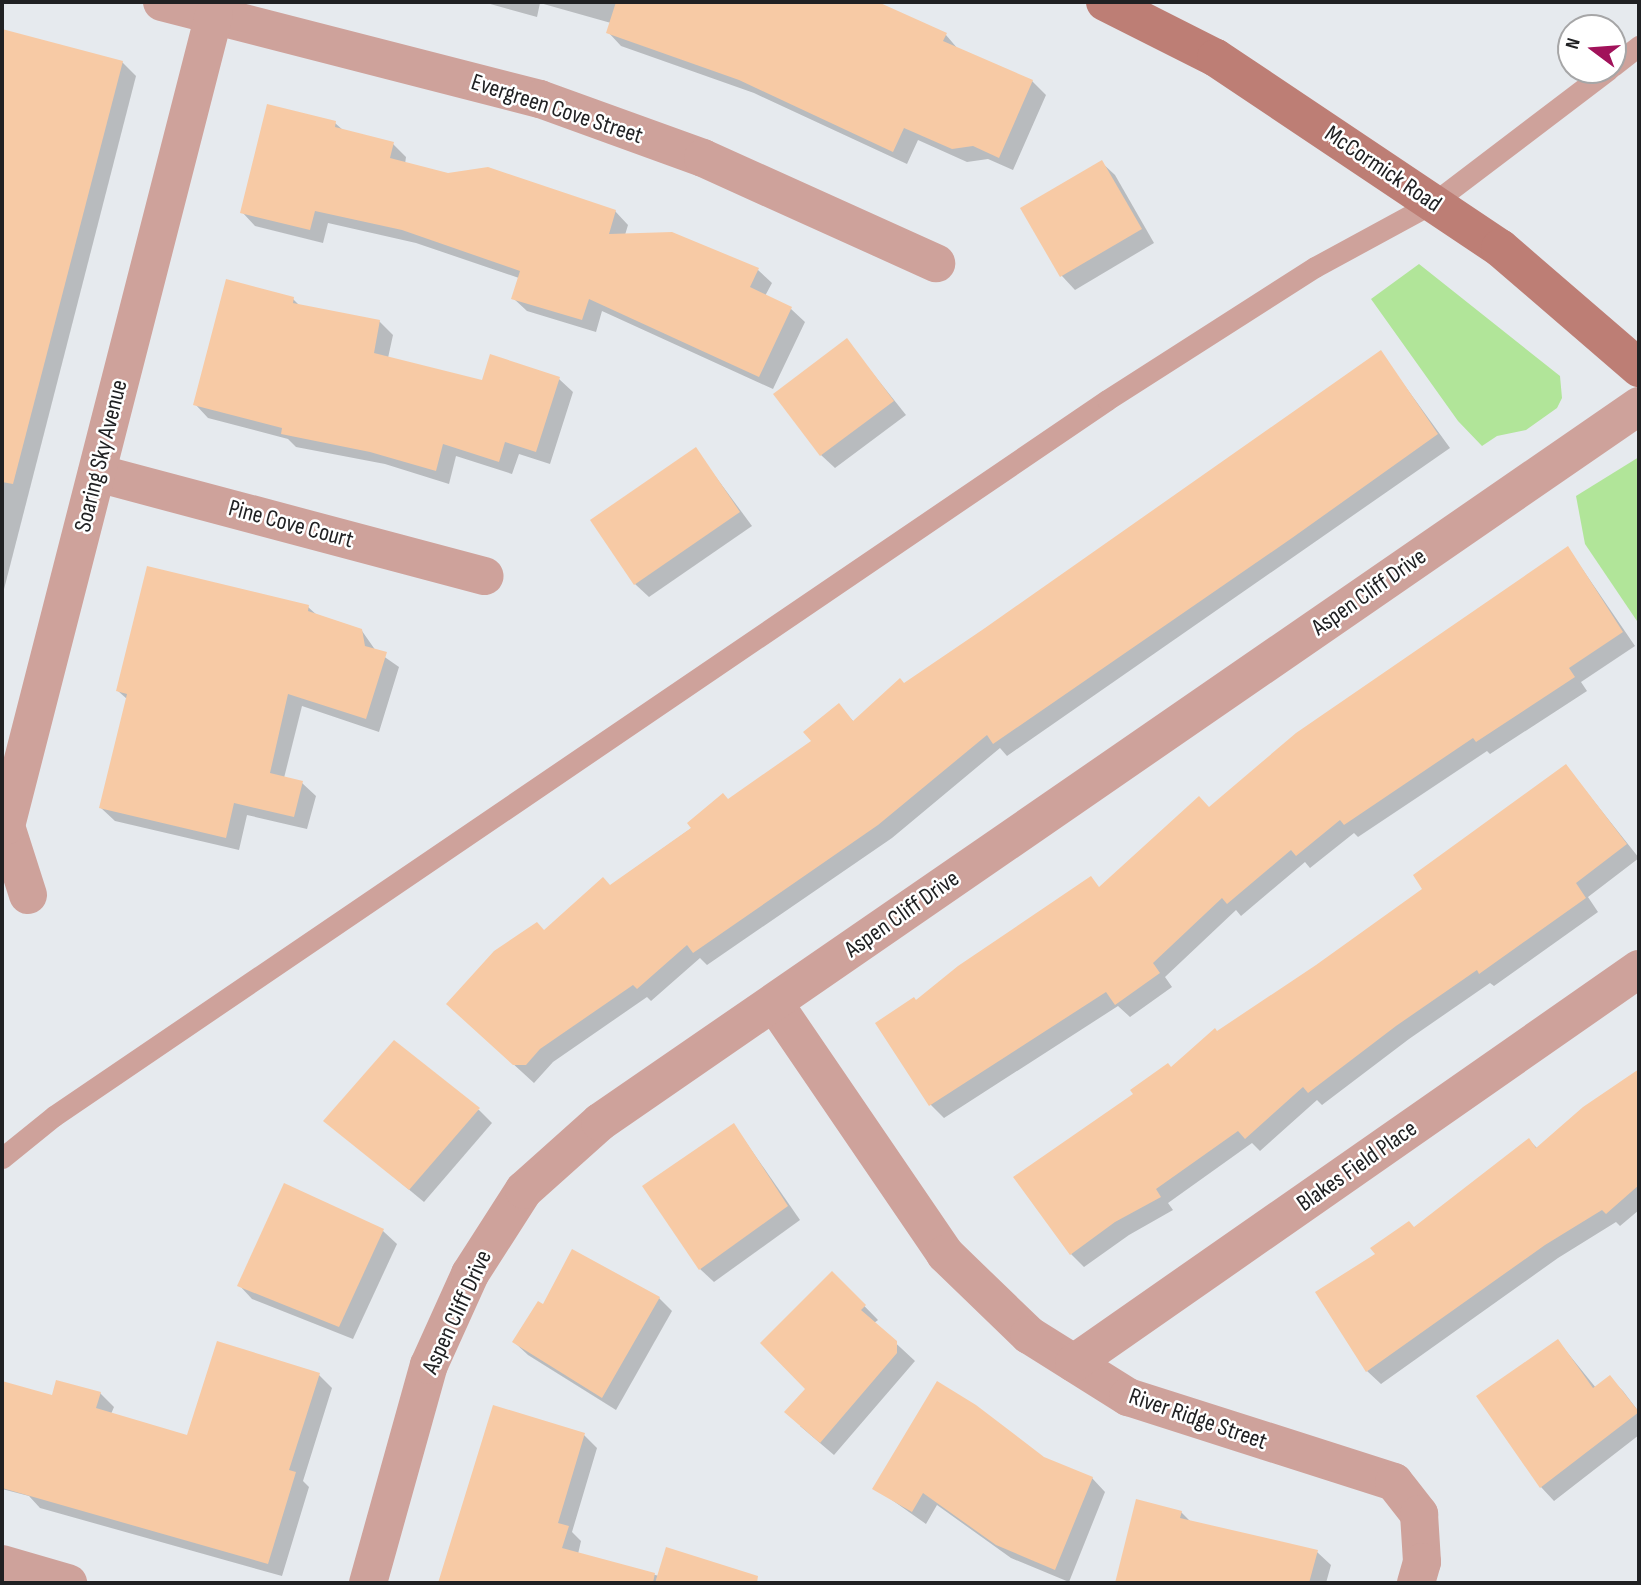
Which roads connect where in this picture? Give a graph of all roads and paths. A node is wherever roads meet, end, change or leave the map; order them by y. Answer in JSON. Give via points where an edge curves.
{"nodes":[{"id":1,"x":162,"y":2,"type":"edge"},
{"id":2,"x":1105,"y":2,"type":"edge"},
{"id":3,"x":214,"y":15,"type":"junction"},
{"id":4,"x":1590,"y":84,"type":"edge"},
{"id":5,"x":1433,"y":203,"type":"junction"},
{"id":6,"x":936,"y":263,"type":"dead end"},
{"id":7,"x":1639,"y":368,"type":"edge"},
{"id":8,"x":1639,"y":406,"type":"edge"},
{"id":9,"x":97,"y":473,"type":"junction"},
{"id":10,"x":485,"y":576,"type":"dead end"},
{"id":11,"x":28,"y":895,"type":"dead end"},
{"id":12,"x":1639,"y":970,"type":"edge"},
{"id":13,"x":774,"y":1003,"type":"junction"},
{"id":14,"x":2,"y":1158,"type":"edge"},
{"id":15,"x":1074,"y":1363,"type":"junction"},
{"id":16,"x":2,"y":1564,"type":"edge"},
{"id":17,"x":68,"y":1583,"type":"edge"},
{"id":18,"x":368,"y":1583,"type":"edge"},
{"id":19,"x":1416,"y":1583,"type":"edge"}],
"edges":[{"from":1,"to":3,"type":"street","name":"Evergreen Cove Street"},
{"from":2,"to":5,"type":"street","name":"McCormick Road","via":[[1216,58]]},
{"from":3,"to":6,"type":"street","name":"Evergreen Cove Street","via":[[540,99],[703,158]]},
{"from":3,"to":9,"type":"street","name":"Soaring Sky Avenue"},
{"from":4,"to":5,"type":"lane"},
{"from":5,"to":7,"type":"street","name":"McCormick Road","via":[[1500,248]]},
{"from":5,"to":14,"type":"lane","via":[[1315,267],[1107,400],[65,1108]]},
{"from":8,"to":13,"type":"street","name":"Aspen Cliff Drive"},
{"from":9,"to":10,"type":"street","name":"Pine Cove Court"},
{"from":9,"to":11,"type":"street","name":"Soaring Sky Avenue","via":[[6,826]]},
{"from":12,"to":15,"type":"street","name":"Blakes Field Place"},
{"from":13,"to":15,"type":"street","name":"River Ridge Street","via":[[945,1254],[1029,1335]]},
{"from":13,"to":18,"type":"street","name":"Aspen Cliff Drive","via":[[600,1122],[524,1190],[470,1274],[429,1365]]},
{"from":15,"to":19,"type":"street","name":"River Ridge Street","via":[[1128,1397],[1394,1482],[1419,1514],[1422,1562]]},
{"from":16,"to":17,"type":"street"}]}
